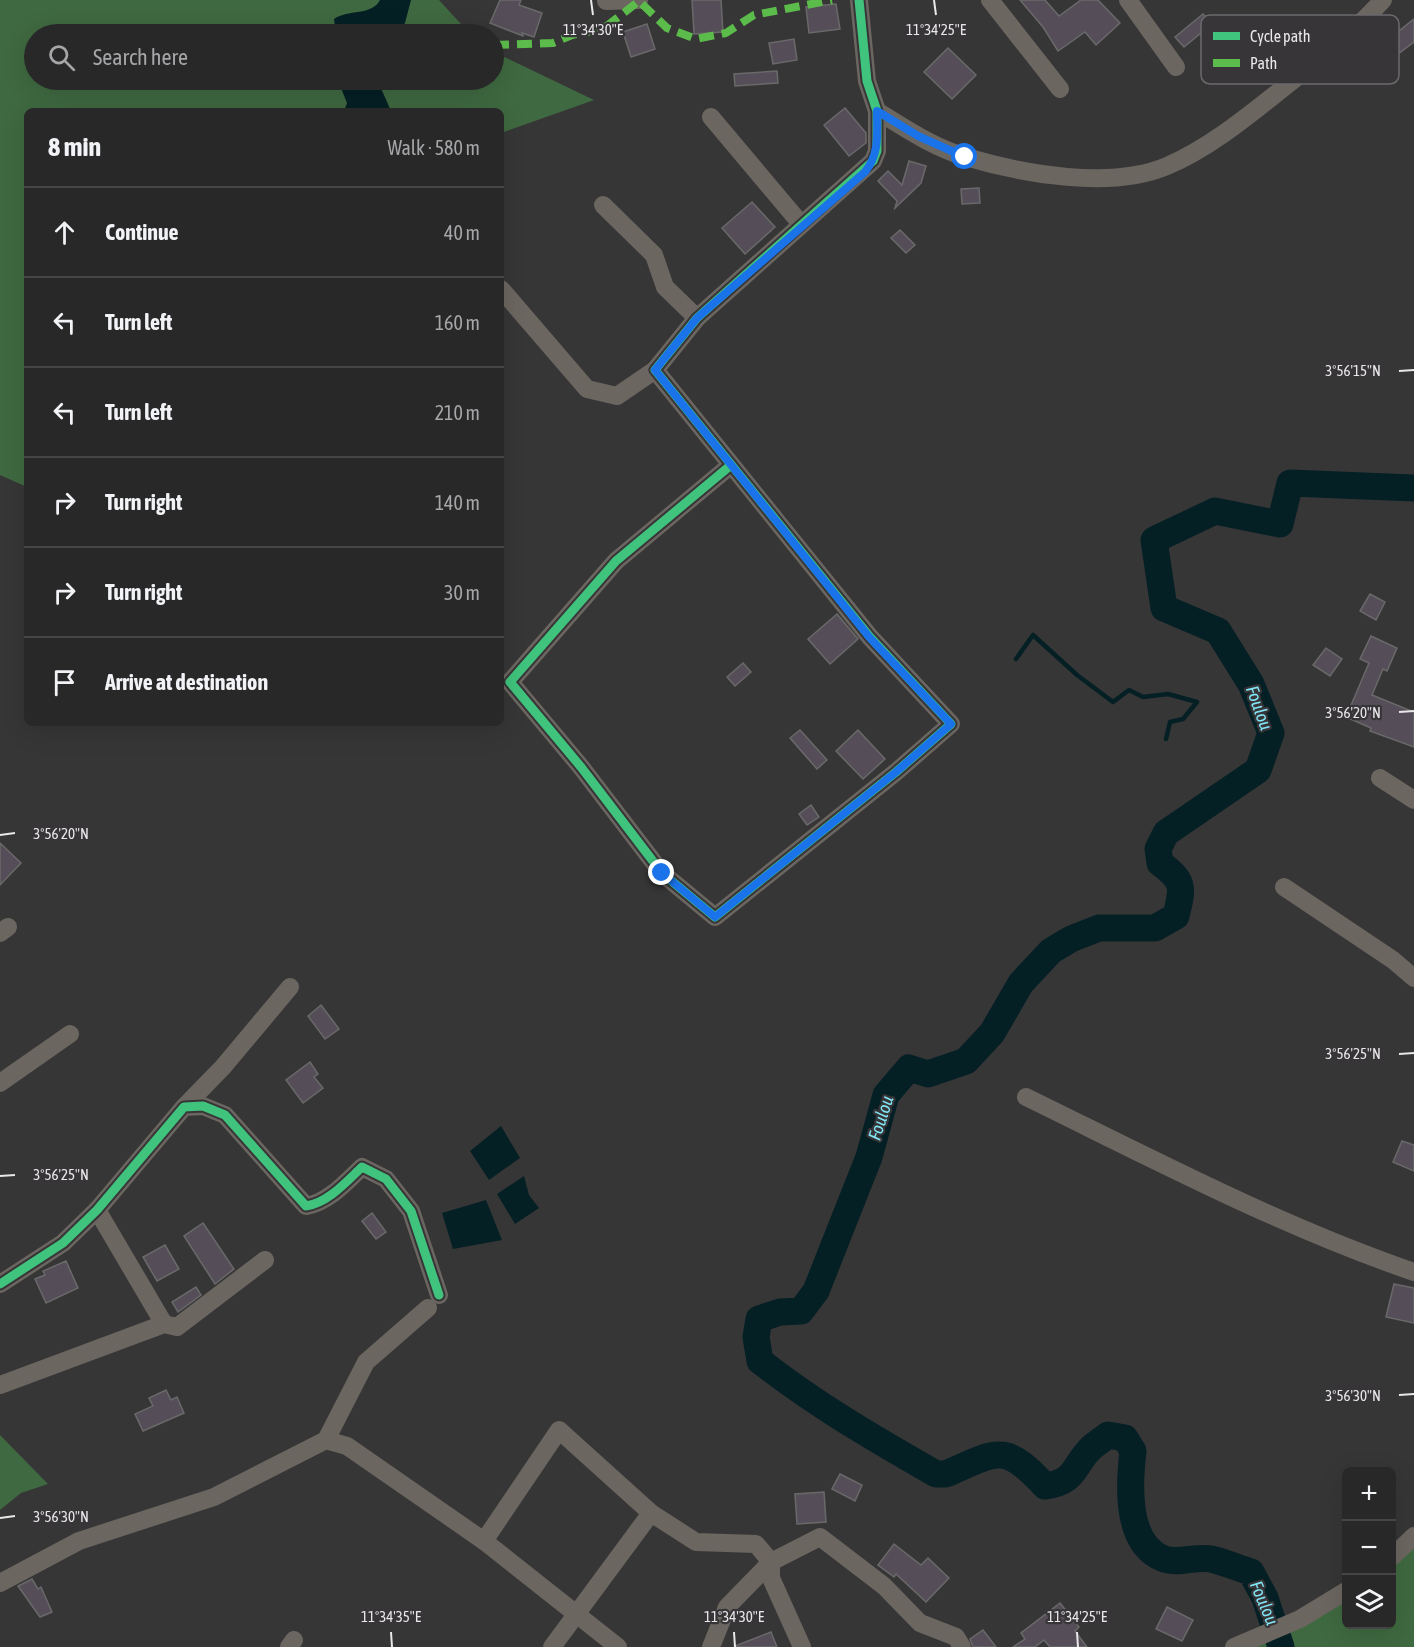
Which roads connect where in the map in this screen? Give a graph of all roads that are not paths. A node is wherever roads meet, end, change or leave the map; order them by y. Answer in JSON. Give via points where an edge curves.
{"nodes":[{"id":1,"x":639,"y":0,"type":"edge"},
{"id":2,"x":860,"y":0,"type":"edge"},
{"id":3,"x":990,"y":0,"type":"edge"},
{"id":4,"x":1128,"y":0,"type":"edge"},
{"id":5,"x":1383,"y":0,"type":"edge"},
{"id":6,"x":606,"y":1,"type":"edge"},
{"id":7,"x":1367,"y":15,"type":"edge"},
{"id":8,"x":1176,"y":67,"type":"dead end"},
{"id":9,"x":1288,"y":84,"type":"edge"},
{"id":10,"x":1060,"y":89,"type":"dead end"},
{"id":11,"x":877,"y":111,"type":"junction"},
{"id":12,"x":711,"y":117,"type":"dead end"},
{"id":13,"x":603,"y":205,"type":"dead end"},
{"id":14,"x":801,"y":224,"type":"junction"},
{"id":15,"x":504,"y":292,"type":"edge"},
{"id":16,"x":697,"y":318,"type":"junction"},
{"id":17,"x":655,"y":370,"type":"junction"},
{"id":18,"x":731,"y":465,"type":"junction"},
{"id":19,"x":1380,"y":778,"type":"dead end"},
{"id":20,"x":1414,"y":800,"type":"edge"},
{"id":21,"x":1284,"y":887,"type":"dead end"},
{"id":22,"x":1414,"y":978,"type":"edge"},
{"id":23,"x":290,"y":987,"type":"dead end"},
{"id":24,"x":70,"y":1034,"type":"dead end"},
{"id":25,"x":0,"y":1083,"type":"edge"},
{"id":26,"x":1026,"y":1097,"type":"dead end"},
{"id":27,"x":184,"y":1107,"type":"junction"},
{"id":28,"x":97,"y":1210,"type":"junction"},
{"id":29,"x":265,"y":1260,"type":"dead end"},
{"id":30,"x":1414,"y":1272,"type":"edge"},
{"id":31,"x":0,"y":1284,"type":"edge"},
{"id":32,"x":164,"y":1324,"type":"junction"},
{"id":33,"x":0,"y":1385,"type":"edge"},
{"id":34,"x":326,"y":1440,"type":"junction"},
{"id":35,"x":651,"y":1513,"type":"junction"},
{"id":36,"x":1414,"y":1536,"type":"edge"},
{"id":37,"x":484,"y":1541,"type":"junction"},
{"id":38,"x":1396,"y":1553,"type":"edge"},
{"id":39,"x":771,"y":1562,"type":"junction"},
{"id":40,"x":0,"y":1582,"type":"edge"},
{"id":41,"x":1342,"y":1594,"type":"edge"},
{"id":42,"x":577,"y":1612,"type":"junction"},
{"id":43,"x":552,"y":1647,"type":"edge"},
{"id":44,"x":618,"y":1647,"type":"edge"},
{"id":45,"x":711,"y":1647,"type":"edge"},
{"id":46,"x":802,"y":1647,"type":"edge"},
{"id":47,"x":962,"y":1647,"type":"edge"},
{"id":48,"x":1234,"y":1647,"type":"edge"}],
"edges":[{"from":1,"to":6,"type":"street"},
{"from":2,"to":11,"type":"street","via":[[867,81]]},
{"from":3,"to":10,"type":"street"},
{"from":4,"to":8,"type":"street"},
{"from":5,"to":7,"type":"street"},
{"from":9,"to":11,"type":"street","via":[[1216,139],[1167,166],[1106,179],[1044,174],[965,157],[918,136]]},
{"from":11,"to":14,"type":"street","via":[[877,150],[873,161]]},
{"from":12,"to":14,"type":"street"},
{"from":13,"to":16,"type":"street","via":[[654,255],[664,287]]},
{"from":14,"to":16,"type":"street"},
{"from":15,"to":17,"type":"street","via":[[587,389],[617,396]]},
{"from":16,"to":17,"type":"street"},
{"from":17,"to":18,"type":"street"},
{"from":18,"to":18,"type":"street","via":[[870,638],[951,724],[715,917],[662,873],[510,682],[616,561]]},
{"from":19,"to":20,"type":"street"},
{"from":21,"to":22,"type":"street"},
{"from":23,"to":27,"type":"street"},
{"from":24,"to":25,"type":"street"},
{"from":26,"to":30,"type":"street","via":[[1215,1189]]},
{"from":27,"to":28,"type":"street"},
{"from":27,"to":34,"type":"street","via":[[203,1106],[225,1115],[306,1206],[336,1191],[362,1167],[386,1179],[411,1211],[433,1302],[366,1362]]},
{"from":28,"to":31,"type":"street","via":[[63,1243]]},
{"from":28,"to":32,"type":"street"},
{"from":29,"to":32,"type":"street","via":[[177,1327]]},
{"from":32,"to":33,"type":"street"},
{"from":34,"to":37,"type":"street","via":[[347,1446]]},
{"from":34,"to":40,"type":"street","via":[[214,1497],[79,1541]]},
{"from":35,"to":37,"type":"street","via":[[559,1430]]},
{"from":35,"to":39,"type":"street","via":[[696,1542],[756,1544]]},
{"from":35,"to":42,"type":"street"},
{"from":36,"to":38,"type":"street"},
{"from":37,"to":42,"type":"street"},
{"from":39,"to":45,"type":"street","via":[[727,1607]]},
{"from":39,"to":46,"type":"street","via":[[771,1578]]},
{"from":39,"to":47,"type":"street","via":[[820,1537],[884,1586],[920,1623],[956,1637]]},
{"from":41,"to":48,"type":"street","via":[[1300,1619]]},
{"from":42,"to":43,"type":"street"},
{"from":42,"to":44,"type":"street"}]}
